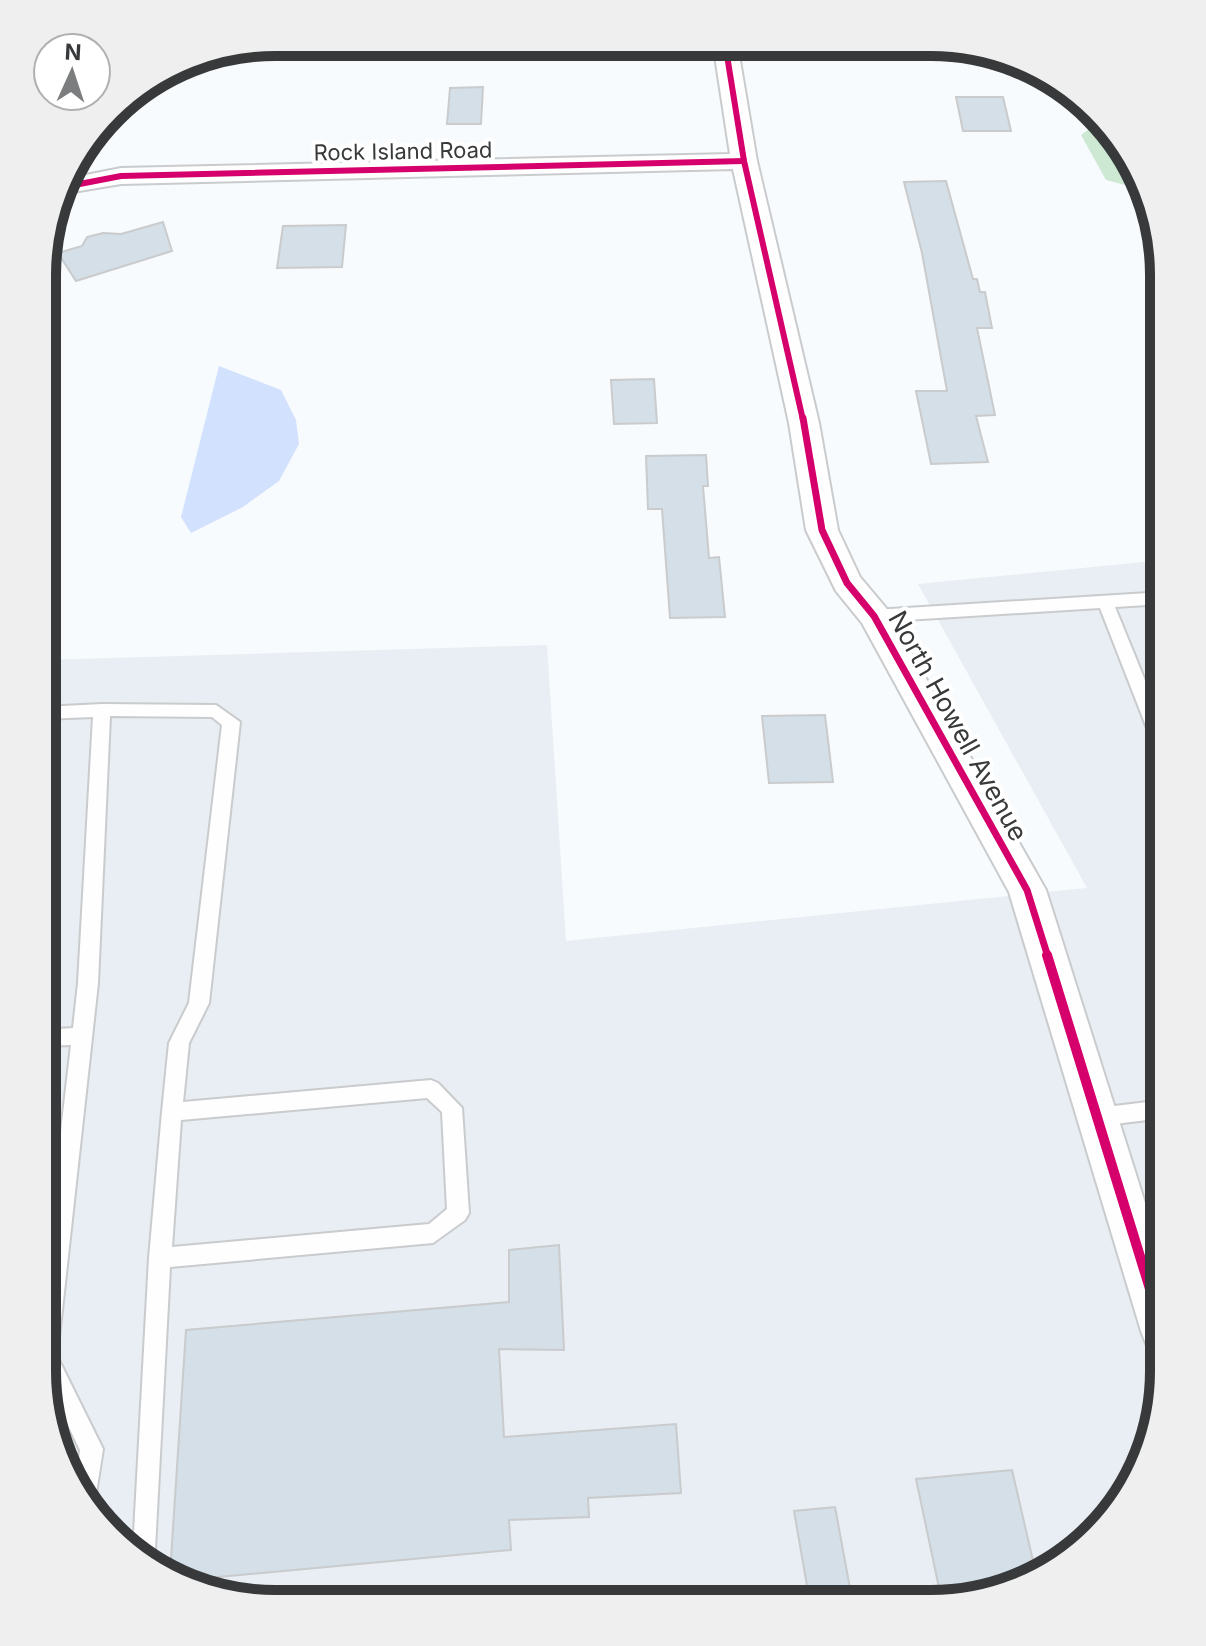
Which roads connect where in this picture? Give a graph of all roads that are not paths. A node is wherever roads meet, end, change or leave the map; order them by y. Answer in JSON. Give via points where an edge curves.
{"nodes":[{"id":1,"x":727,"y":56,"type":"edge"},
{"id":2,"x":744,"y":161,"type":"junction"},
{"id":3,"x":76,"y":185,"type":"edge"},
{"id":4,"x":1150,"y":599,"type":"edge"},
{"id":5,"x":1105,"y":601,"type":"junction"},
{"id":6,"x":874,"y":616,"type":"junction"},
{"id":7,"x":102,"y":710,"type":"junction"},
{"id":8,"x":56,"y":712,"type":"edge"},
{"id":9,"x":1150,"y":714,"type":"edge"},
{"id":10,"x":81,"y":1036,"type":"junction"},
{"id":11,"x":56,"y":1037,"type":"edge"},
{"id":12,"x":1150,"y":1111,"type":"edge"},
{"id":13,"x":172,"y":1112,"type":"junction"},
{"id":14,"x":1098,"y":1117,"type":"junction"},
{"id":15,"x":160,"y":1258,"type":"junction"},
{"id":16,"x":56,"y":1265,"type":"edge"},
{"id":17,"x":1150,"y":1288,"type":"edge"},
{"id":18,"x":56,"y":1377,"type":"edge"},
{"id":19,"x":88,"y":1484,"type":"edge"},
{"id":20,"x":145,"y":1547,"type":"edge"}],
"edges":[{"from":1,"to":2,"type":"street","name":"North Howell Avenue"},
{"from":2,"to":3,"type":"street","name":"Rock Island Road","via":[[121,176]]},
{"from":2,"to":6,"type":"street","name":"North Howell Avenue","via":[[804,423],[822,530],[847,583]]},
{"from":4,"to":5,"type":"lane"},
{"from":5,"to":6,"type":"lane"},
{"from":5,"to":9,"type":"lane"},
{"from":6,"to":14,"type":"street","name":"North Howell Avenue","via":[[1027,890]]},
{"from":7,"to":8,"type":"lane"},
{"from":7,"to":10,"type":"lane"},
{"from":7,"to":13,"type":"lane","via":[[216,711],[231,722],[199,1003],[179,1043]]},
{"from":10,"to":11,"type":"lane"},
{"from":10,"to":16,"type":"lane"},
{"from":12,"to":14,"type":"lane"},
{"from":13,"to":15,"type":"lane"},
{"from":13,"to":15,"type":"lane","via":[[431,1089],[452,1108],[458,1213],[433,1233]]},
{"from":14,"to":17,"type":"street","name":"North Howell Avenue"},
{"from":15,"to":20,"type":"lane"},
{"from":18,"to":19,"type":"lane","via":[[92,1449]]}]}
